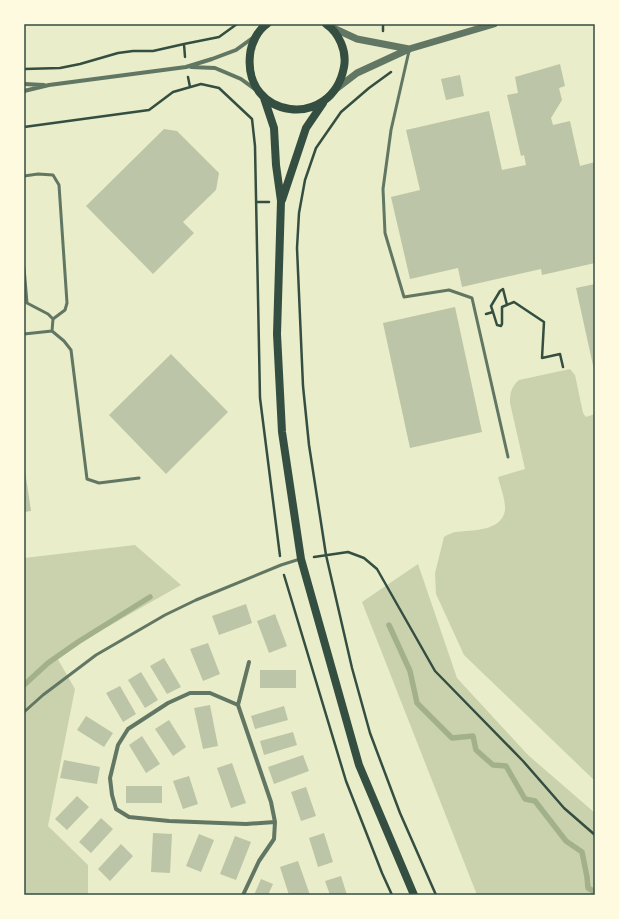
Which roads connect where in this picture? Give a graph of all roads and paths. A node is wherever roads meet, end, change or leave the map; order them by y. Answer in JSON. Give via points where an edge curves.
{"nodes":[{"id":1,"x":237,"y":24,"type":"edge"},
{"id":2,"x":494,"y":24,"type":"edge"},
{"id":3,"x":266,"y":25,"type":"edge"},
{"id":4,"x":328,"y":26,"type":"edge"},
{"id":5,"x":256,"y":36,"type":"junction"},
{"id":6,"x":184,"y":44,"type":"junction"},
{"id":7,"x":409,"y":49,"type":"junction"},
{"id":8,"x":186,"y":67,"type":"junction"},
{"id":9,"x":24,"y":69,"type":"edge"},
{"id":10,"x":393,"y":71,"type":"dead end"},
{"id":11,"x":24,"y":84,"type":"edge"},
{"id":12,"x":49,"y":85,"type":"junction"},
{"id":13,"x":190,"y":87,"type":"junction"},
{"id":14,"x":336,"y":89,"type":"junction"},
{"id":15,"x":24,"y":91,"type":"edge"},
{"id":16,"x":262,"y":95,"type":"junction"},
{"id":17,"x":323,"y":102,"type":"junction"},
{"id":18,"x":24,"y":127,"type":"edge"},
{"id":19,"x":255,"y":146,"type":"dead end"},
{"id":20,"x":24,"y":176,"type":"edge"},
{"id":21,"x":281,"y":201,"type":"junction"},
{"id":22,"x":24,"y":268,"type":"edge"},
{"id":23,"x":507,"y":305,"type":"junction"},
{"id":24,"x":493,"y":312,"type":"junction"},
{"id":25,"x":476,"y":318,"type":"junction"},
{"id":26,"x":53,"y":319,"type":"junction"},
{"id":27,"x":52,"y":331,"type":"junction"},
{"id":28,"x":24,"y":334,"type":"edge"},
{"id":29,"x":563,"y":367,"type":"dead end"},
{"id":30,"x":508,"y":457,"type":"dead end"},
{"id":31,"x":139,"y":478,"type":"dead end"},
{"id":32,"x":326,"y":555,"type":"junction"},
{"id":33,"x":301,"y":559,"type":"junction"},
{"id":34,"x":249,"y":662,"type":"dead end"},
{"id":35,"x":238,"y":705,"type":"junction"},
{"id":36,"x":24,"y":712,"type":"edge"},
{"id":37,"x":275,"y":822,"type":"junction"},
{"id":38,"x":595,"y":835,"type":"edge"},
{"id":39,"x":244,"y":895,"type":"edge"},
{"id":40,"x":414,"y":895,"type":"edge"},
{"id":41,"x":436,"y":895,"type":"edge"}],
"edges":[{"from":1,"to":6,"type":"path","via":[[219,37]]},
{"from":2,"to":7,"type":"street"},
{"from":3,"to":5,"type":"main road"},
{"from":4,"to":7,"type":"street","via":[[357,39]]},
{"from":4,"to":14,"type":"main road","via":[[344,50],[345,64]]},
{"from":5,"to":8,"type":"street","via":[[236,50]]},
{"from":5,"to":16,"type":"main road","via":[[250,50],[249,64],[252,79]]},
{"from":6,"to":8,"type":"path"},
{"from":6,"to":9,"type":"path","via":[[153,51],[118,53],[60,68]]},
{"from":7,"to":14,"type":"street","via":[[357,73]]},
{"from":7,"to":25,"type":"lane","via":[[391,130],[383,189],[385,233],[404,297],[448,290],[472,298]]},
{"from":8,"to":12,"type":"street"},
{"from":8,"to":13,"type":"path"},
{"from":8,"to":16,"type":"street","via":[[215,68],[241,79]]},
{"from":10,"to":32,"type":"path","via":[[341,112],[316,148],[305,180],[299,213],[297,248],[303,386],[309,445]]},
{"from":11,"to":12,"type":"street"},
{"from":12,"to":15,"type":"street"},
{"from":13,"to":18,"type":"path","via":[[173,92],[149,110]]},
{"from":13,"to":19,"type":"path","via":[[200,84],[219,88],[252,120]]},
{"from":14,"to":17,"type":"main road"},
{"from":16,"to":17,"type":"main road","via":[[278,106],[293,110],[309,108]]},
{"from":16,"to":21,"type":"main road","via":[[274,128]]},
{"from":17,"to":21,"type":"main road","via":[[306,128]]},
{"from":20,"to":26,"type":"lane","via":[[53,174],[59,185],[67,303],[65,310]]},
{"from":21,"to":33,"type":"main road","via":[[277,334],[282,432]]},
{"from":22,"to":26,"type":"lane","via":[[27,303]]},
{"from":23,"to":24,"type":"path","via":[[502,307],[501,326],[497,326]]},
{"from":23,"to":24,"type":"path","via":[[503,289],[491,306]]},
{"from":23,"to":29,"type":"path","via":[[514,302],[544,322],[542,358],[560,354]]},
{"from":24,"to":25,"type":"path"},
{"from":25,"to":30,"type":"lane"},
{"from":26,"to":27,"type":"lane"},
{"from":27,"to":28,"type":"lane"},
{"from":27,"to":31,"type":"lane","via":[[71,350],[87,479],[99,483]]},
{"from":32,"to":33,"type":"path"},
{"from":32,"to":38,"type":"path","via":[[348,552],[364,558],[378,569],[435,671],[523,761],[564,808]]},
{"from":32,"to":41,"type":"path","via":[[370,733],[400,813]]},
{"from":33,"to":36,"type":"lane","via":[[196,600],[166,615],[96,655]]},
{"from":33,"to":40,"type":"main road","via":[[359,765]]},
{"from":34,"to":35,"type":"street"},
{"from":35,"to":37,"type":"street","via":[[271,802]]},
{"from":35,"to":37,"type":"street","via":[[210,693],[190,693],[168,703],[128,729],[118,745],[110,778],[116,808],[129,817],[161,820],[246,824]]},
{"from":37,"to":39,"type":"street","via":[[274,839],[259,861]]}]}
